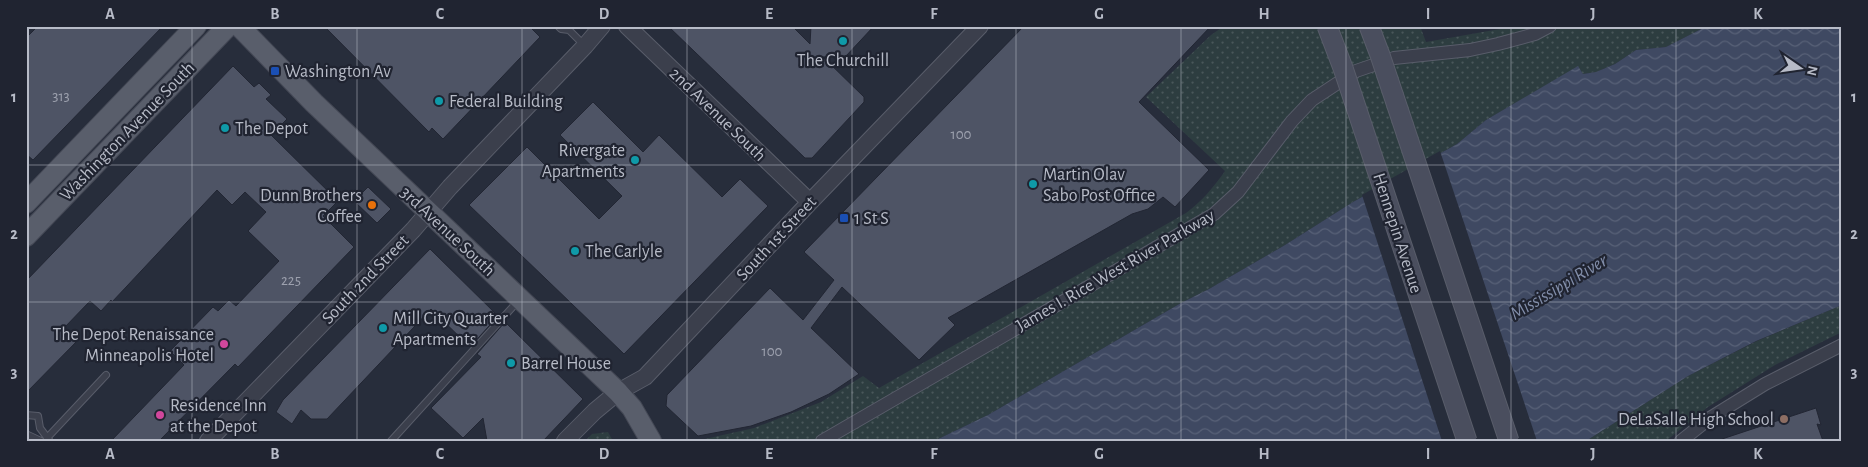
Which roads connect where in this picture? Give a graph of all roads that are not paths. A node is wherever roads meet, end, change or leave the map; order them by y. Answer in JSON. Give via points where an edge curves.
{"nodes":[{"id":1,"x":196,"y":26,"type":"edge"},
{"id":2,"x":228,"y":26,"type":"edge"},
{"id":3,"x":239,"y":26,"type":"edge"},
{"id":4,"x":558,"y":26,"type":"edge"},
{"id":5,"x":602,"y":26,"type":"edge"},
{"id":6,"x":627,"y":26,"type":"edge"},
{"id":7,"x":980,"y":26,"type":"edge"},
{"id":8,"x":1327,"y":26,"type":"edge"},
{"id":9,"x":1369,"y":26,"type":"edge"},
{"id":10,"x":1550,"y":26,"type":"edge"},
{"id":11,"x":569,"y":28,"type":"edge"},
{"id":12,"x":585,"y":46,"type":"junction"},
{"id":13,"x":810,"y":202,"type":"junction"},
{"id":14,"x":26,"y":203,"type":"edge"},
{"id":15,"x":427,"y":212,"type":"junction"},
{"id":16,"x":26,"y":236,"type":"edge"},
{"id":17,"x":520,"y":299,"type":"junction"},
{"id":18,"x":1842,"y":345,"type":"edge"},
{"id":19,"x":106,"y":375,"type":"dead end"},
{"id":20,"x":618,"y":392,"type":"junction"},
{"id":21,"x":26,"y":415,"type":"edge"},
{"id":22,"x":26,"y":434,"type":"edge"},
{"id":23,"x":46,"y":440,"type":"edge"},
{"id":24,"x":1683,"y":440,"type":"edge"},
{"id":25,"x":208,"y":441,"type":"edge"},
{"id":26,"x":391,"y":441,"type":"edge"},
{"id":27,"x":564,"y":441,"type":"edge"},
{"id":28,"x":651,"y":441,"type":"edge"},
{"id":29,"x":822,"y":441,"type":"edge"},
{"id":30,"x":1467,"y":441,"type":"edge"},
{"id":31,"x":1508,"y":441,"type":"edge"}],
"edges":[{"from":1,"to":14,"type":"main road","name":"Washington Avenue South"},
{"from":2,"to":16,"type":"main road","name":"Washington Avenue South"},
{"from":3,"to":15,"type":"main road","name":"3rd Avenue South","via":[[314,104]]},
{"from":4,"to":11,"type":"lane"},
{"from":5,"to":12,"type":"street","name":"South 2nd Street"},
{"from":6,"to":13,"type":"street","name":"2nd Avenue South"},
{"from":7,"to":13,"type":"street","name":"South 1st Street"},
{"from":8,"to":30,"type":"main road","name":"Hennepin Avenue","bridge":true},
{"from":9,"to":31,"type":"main road","bridge":true},
{"from":10,"to":29,"type":"street","name":"James I. Rice West River Parkway","via":[[1535,34],[1498,44],[1394,58],[1356,71],[1312,100],[1238,192],[1214,214]]},
{"from":11,"to":12,"type":"lane"},
{"from":12,"to":15,"type":"street","name":"South 2nd Street"},
{"from":13,"to":20,"type":"street","name":"South 1st Street","via":[[645,377]]},
{"from":15,"to":17,"type":"main road","name":"3rd Avenue South"},
{"from":15,"to":25,"type":"street","name":"South 2nd Street"},
{"from":17,"to":20,"type":"main road","name":"3rd Avenue South"},
{"from":17,"to":26,"type":"lane"},
{"from":18,"to":24,"type":"street","via":[[1765,384],[1710,418]]},
{"from":19,"to":23,"type":"lane"},
{"from":20,"to":27,"type":"street","name":"South 1st Street"},
{"from":20,"to":28,"type":"main road","name":"3rd Avenue South","via":[[632,408]]},
{"from":21,"to":23,"type":"lane","via":[[38,416]]},
{"from":22,"to":23,"type":"lane"}]}
